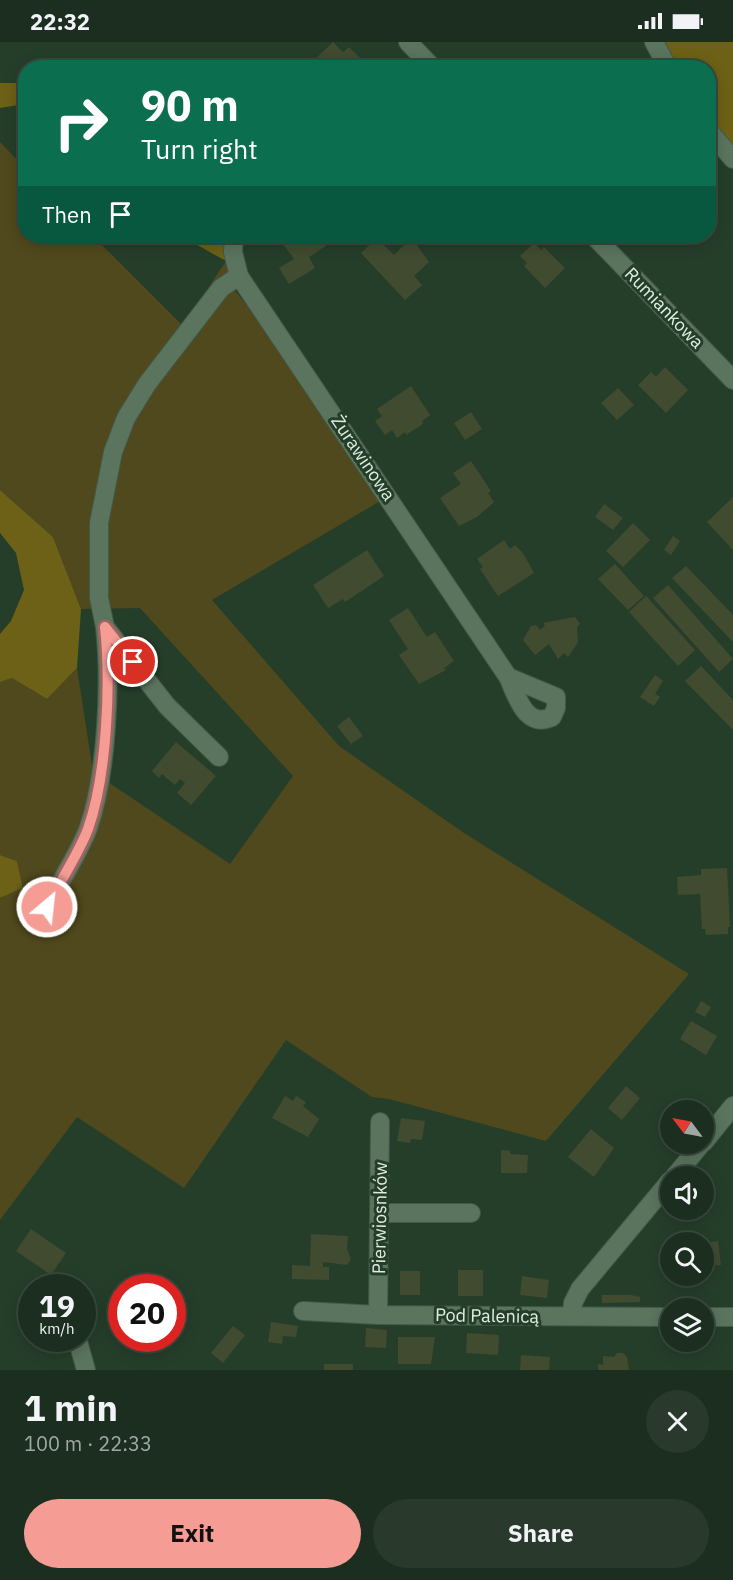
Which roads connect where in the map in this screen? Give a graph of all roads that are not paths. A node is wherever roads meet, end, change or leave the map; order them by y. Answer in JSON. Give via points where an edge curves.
{"nodes":[{"id":1,"x":408,"y":42,"type":"edge"},
{"id":2,"x":654,"y":42,"type":"edge"},
{"id":3,"x":425,"y":60,"type":"edge"},
{"id":4,"x":664,"y":60,"type":"edge"},
{"id":5,"x":716,"y":139,"type":"edge"},
{"id":6,"x":733,"y":159,"type":"edge"},
{"id":7,"x":234,"y":243,"type":"edge"},
{"id":8,"x":601,"y":243,"type":"edge"},
{"id":9,"x":238,"y":276,"type":"junction"},
{"id":10,"x":733,"y":380,"type":"edge"},
{"id":11,"x":105,"y":627,"type":"junction"},
{"id":12,"x":508,"y":677,"type":"dead end"},
{"id":13,"x":219,"y":757,"type":"dead end"},
{"id":14,"x":47,"y":907,"type":"dead end"},
{"id":15,"x":733,"y":1106,"type":"edge"},
{"id":16,"x":380,"y":1122,"type":"dead end"},
{"id":17,"x":714,"y":1129,"type":"edge"},
{"id":18,"x":693,"y":1154,"type":"edge"},
{"id":19,"x":683,"y":1166,"type":"edge"},
{"id":20,"x":660,"y":1193,"type":"edge"},
{"id":21,"x":380,"y":1213,"type":"junction"},
{"id":22,"x":471,"y":1213,"type":"dead end"},
{"id":23,"x":303,"y":1311,"type":"dead end"},
{"id":24,"x":378,"y":1315,"type":"junction"},
{"id":25,"x":572,"y":1316,"type":"junction"},
{"id":26,"x":660,"y":1317,"type":"edge"},
{"id":27,"x":714,"y":1317,"type":"edge"},
{"id":28,"x":733,"y":1317,"type":"edge"},
{"id":29,"x":81,"y":1352,"type":"edge"},
{"id":30,"x":86,"y":1370,"type":"edge"}],
"edges":[{"from":1,"to":3,"type":"street"},
{"from":2,"to":4,"type":"street"},
{"from":5,"to":6,"type":"street"},
{"from":7,"to":9,"type":"street","name":"Żurawinowa"},
{"from":8,"to":10,"type":"street","name":"Rumiankowa"},
{"from":9,"to":11,"type":"street","via":[[221,288],[147,384],[126,418],[116,444],[99,523],[99,598]]},
{"from":9,"to":12,"type":"street","name":"Żurawinowa"},
{"from":11,"to":13,"type":"street","via":[[167,706]]},
{"from":11,"to":14,"type":"street","via":[[108,664],[100,784],[87,830]]},
{"from":15,"to":17,"type":"street"},
{"from":16,"to":21,"type":"street","name":"Pierwiosnków"},
{"from":18,"to":19,"type":"street"},
{"from":20,"to":25,"type":"street","via":[[580,1289]]},
{"from":21,"to":22,"type":"street"},
{"from":21,"to":24,"type":"street","name":"Pierwiosnków"},
{"from":23,"to":24,"type":"street","name":"Pod Palenicą"},
{"from":24,"to":25,"type":"street","name":"Pod Palenicą"},
{"from":25,"to":26,"type":"street","name":"Pod Palenicą"},
{"from":27,"to":28,"type":"street"},
{"from":29,"to":30,"type":"street"}]}
